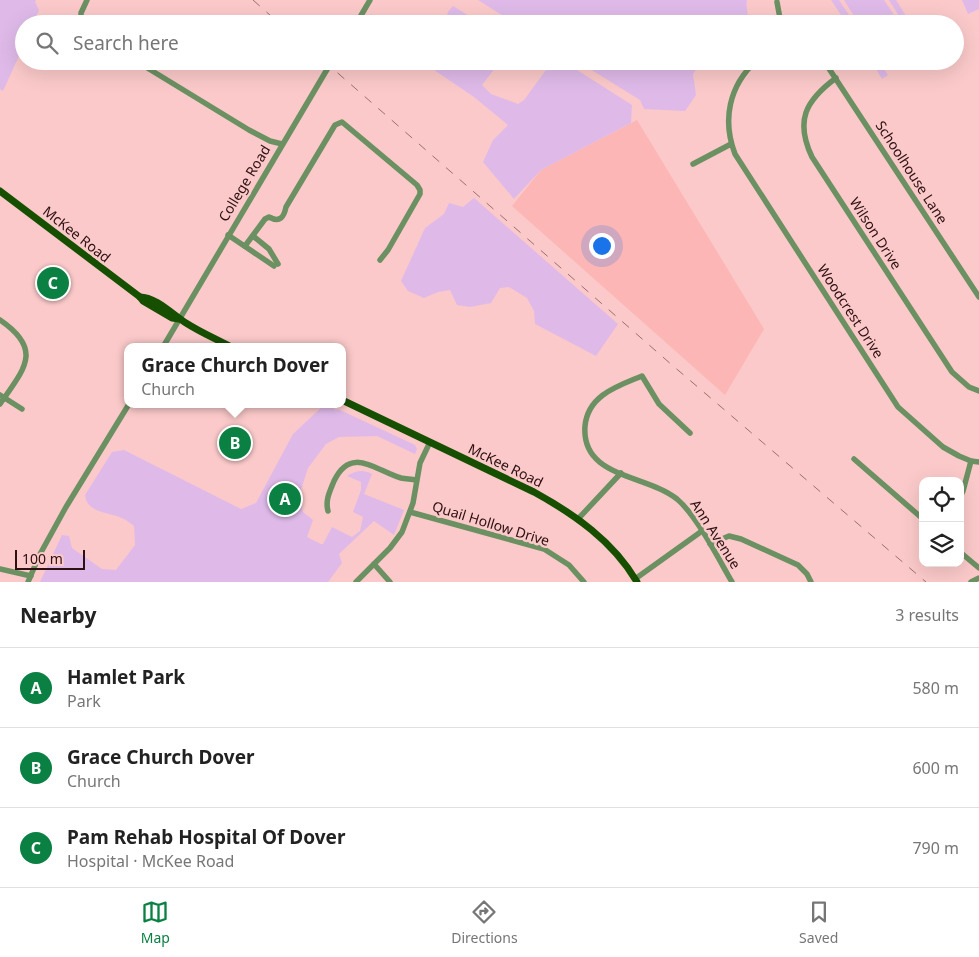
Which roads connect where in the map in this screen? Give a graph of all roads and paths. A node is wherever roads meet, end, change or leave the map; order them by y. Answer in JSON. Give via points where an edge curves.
{"nodes":[{"id":1,"x":87,"y":0,"type":"edge"},
{"id":2,"x":370,"y":0,"type":"edge"},
{"id":3,"x":777,"y":2,"type":"dead end"},
{"id":4,"x":81,"y":15,"type":"edge"},
{"id":5,"x":361,"y":15,"type":"edge"},
{"id":6,"x":779,"y":15,"type":"edge"},
{"id":7,"x":151,"y":70,"type":"edge"},
{"id":8,"x":327,"y":70,"type":"edge"},
{"id":9,"x":748,"y":70,"type":"edge"},
{"id":10,"x":830,"y":70,"type":"edge"},
{"id":11,"x":836,"y":78,"type":"junction"},
{"id":12,"x":282,"y":144,"type":"junction"},
{"id":13,"x":731,"y":144,"type":"junction"},
{"id":14,"x":693,"y":164,"type":"dead end"},
{"id":15,"x":0,"y":191,"type":"edge"},
{"id":16,"x":228,"y":235,"type":"junction"},
{"id":17,"x":253,"y":236,"type":"junction"},
{"id":18,"x":245,"y":246,"type":"junction"},
{"id":19,"x":380,"y":260,"type":"dead end"},
{"id":20,"x":979,"y":297,"type":"edge"},
{"id":21,"x":179,"y":319,"type":"junction"},
{"id":22,"x":0,"y":320,"type":"edge"},
{"id":23,"x":164,"y":343,"type":"edge"},
{"id":24,"x":224,"y":343,"type":"edge"},
{"id":25,"x":979,"y":391,"type":"edge"},
{"id":26,"x":2,"y":396,"type":"edge"},
{"id":27,"x":346,"y":402,"type":"edge"},
{"id":28,"x":0,"y":404,"type":"edge"},
{"id":29,"x":127,"y":408,"type":"edge"},
{"id":30,"x":22,"y":409,"type":"dead end"},
{"id":31,"x":690,"y":433,"type":"dead end"},
{"id":32,"x":430,"y":442,"type":"junction"},
{"id":33,"x":854,"y":459,"type":"dead end"},
{"id":34,"x":971,"y":461,"type":"junction"},
{"id":35,"x":979,"y":462,"type":"edge"},
{"id":36,"x":621,"y":473,"type":"junction"},
{"id":37,"x":416,"y":480,"type":"junction"},
{"id":38,"x":964,"y":487,"type":"edge"},
{"id":39,"x":328,"y":511,"type":"dead end"},
{"id":40,"x":410,"y":512,"type":"junction"},
{"id":41,"x":919,"y":516,"type":"edge"},
{"id":42,"x":578,"y":519,"type":"junction"},
{"id":43,"x":702,"y":531,"type":"junction"},
{"id":44,"x":710,"y":544,"type":"junction"},
{"id":45,"x":964,"y":555,"type":"edge"},
{"id":46,"x":374,"y":564,"type":"junction"},
{"id":47,"x":979,"y":568,"type":"edge"},
{"id":48,"x":0,"y":569,"type":"edge"},
{"id":49,"x":979,"y":578,"type":"edge"},
{"id":50,"x":30,"y":579,"type":"edge"},
{"id":51,"x":636,"y":580,"type":"edge"},
{"id":52,"x":356,"y":582,"type":"edge"},
{"id":53,"x":390,"y":582,"type":"edge"},
{"id":54,"x":584,"y":582,"type":"edge"},
{"id":55,"x":732,"y":582,"type":"edge"},
{"id":56,"x":811,"y":582,"type":"edge"},
{"id":57,"x":971,"y":582,"type":"edge"}],
"edges":[{"from":1,"to":4,"type":"street"},
{"from":2,"to":5,"type":"street"},
{"from":3,"to":6,"type":"street"},
{"from":7,"to":12,"type":"street","via":[[248,130]]},
{"from":8,"to":12,"type":"street","name":"College Road"},
{"from":9,"to":13,"type":"street","name":"Woodcrest Drive","via":[[730,101],[728,125]]},
{"from":10,"to":11,"type":"street","name":"Schoolhouse Lane"},
{"from":11,"to":20,"type":"street","name":"Schoolhouse Lane"},
{"from":11,"to":25,"type":"street","name":"Wilson Drive","via":[[822,88],[808,106],[804,124],[805,143],[952,372]]},
{"from":12,"to":16,"type":"street","name":"College Road"},
{"from":13,"to":14,"type":"street"},
{"from":13,"to":34,"type":"street","name":"Woodcrest Drive","via":[[744,170],[898,407],[943,447]]},
{"from":15,"to":21,"type":"main road","name":"McKee Road","via":[[140,297]]},
{"from":16,"to":18,"type":"street"},
{"from":16,"to":21,"type":"street","name":"College Road"},
{"from":17,"to":18,"type":"street"},
{"from":17,"to":18,"type":"street","via":[[269,249],[276,265]]},
{"from":17,"to":19,"type":"street","via":[[267,218],[282,218],[335,125],[342,122],[420,190]]},
{"from":21,"to":23,"type":"street","name":"College Road"},
{"from":21,"to":24,"type":"main road","name":"McKee Road"},
{"from":22,"to":26,"type":"street","via":[[18,333],[26,355],[24,368]]},
{"from":26,"to":28,"type":"street"},
{"from":26,"to":30,"type":"street"},
{"from":27,"to":32,"type":"main road","name":"McKee Road"},
{"from":29,"to":50,"type":"street","via":[[66,507]]},
{"from":31,"to":36,"type":"street","name":"Ann Avenue","via":[[658,404],[642,376],[613,388],[602,395],[590,410],[586,438],[600,464]]},
{"from":32,"to":37,"type":"street"},
{"from":32,"to":42,"type":"main road","name":"McKee Road","via":[[534,492]]},
{"from":33,"to":41,"type":"street"},
{"from":34,"to":35,"type":"street","name":"Woodcrest Drive"},
{"from":34,"to":38,"type":"street"},
{"from":36,"to":42,"type":"street"},
{"from":36,"to":43,"type":"street","name":"Ann Avenue","via":[[674,497]]},
{"from":37,"to":39,"type":"street","via":[[401,478],[365,462],[349,464],[340,471],[327,497]]},
{"from":37,"to":40,"type":"street"},
{"from":40,"to":46,"type":"street","via":[[398,539]]},
{"from":40,"to":54,"type":"street","name":"Quail Hollow Drive","via":[[539,548],[561,559]]},
{"from":42,"to":51,"type":"main road","name":"McKee Road","via":[[609,545]]},
{"from":43,"to":44,"type":"street","name":"Ann Avenue"},
{"from":43,"to":51,"type":"street"},
{"from":44,"to":55,"type":"street","name":"Ann Avenue"},
{"from":44,"to":56,"type":"street","via":[[729,536],[741,539],[798,565]]},
{"from":45,"to":47,"type":"street"},
{"from":46,"to":52,"type":"street"},
{"from":46,"to":53,"type":"street"},
{"from":48,"to":50,"type":"street"},
{"from":49,"to":57,"type":"street"}]}
